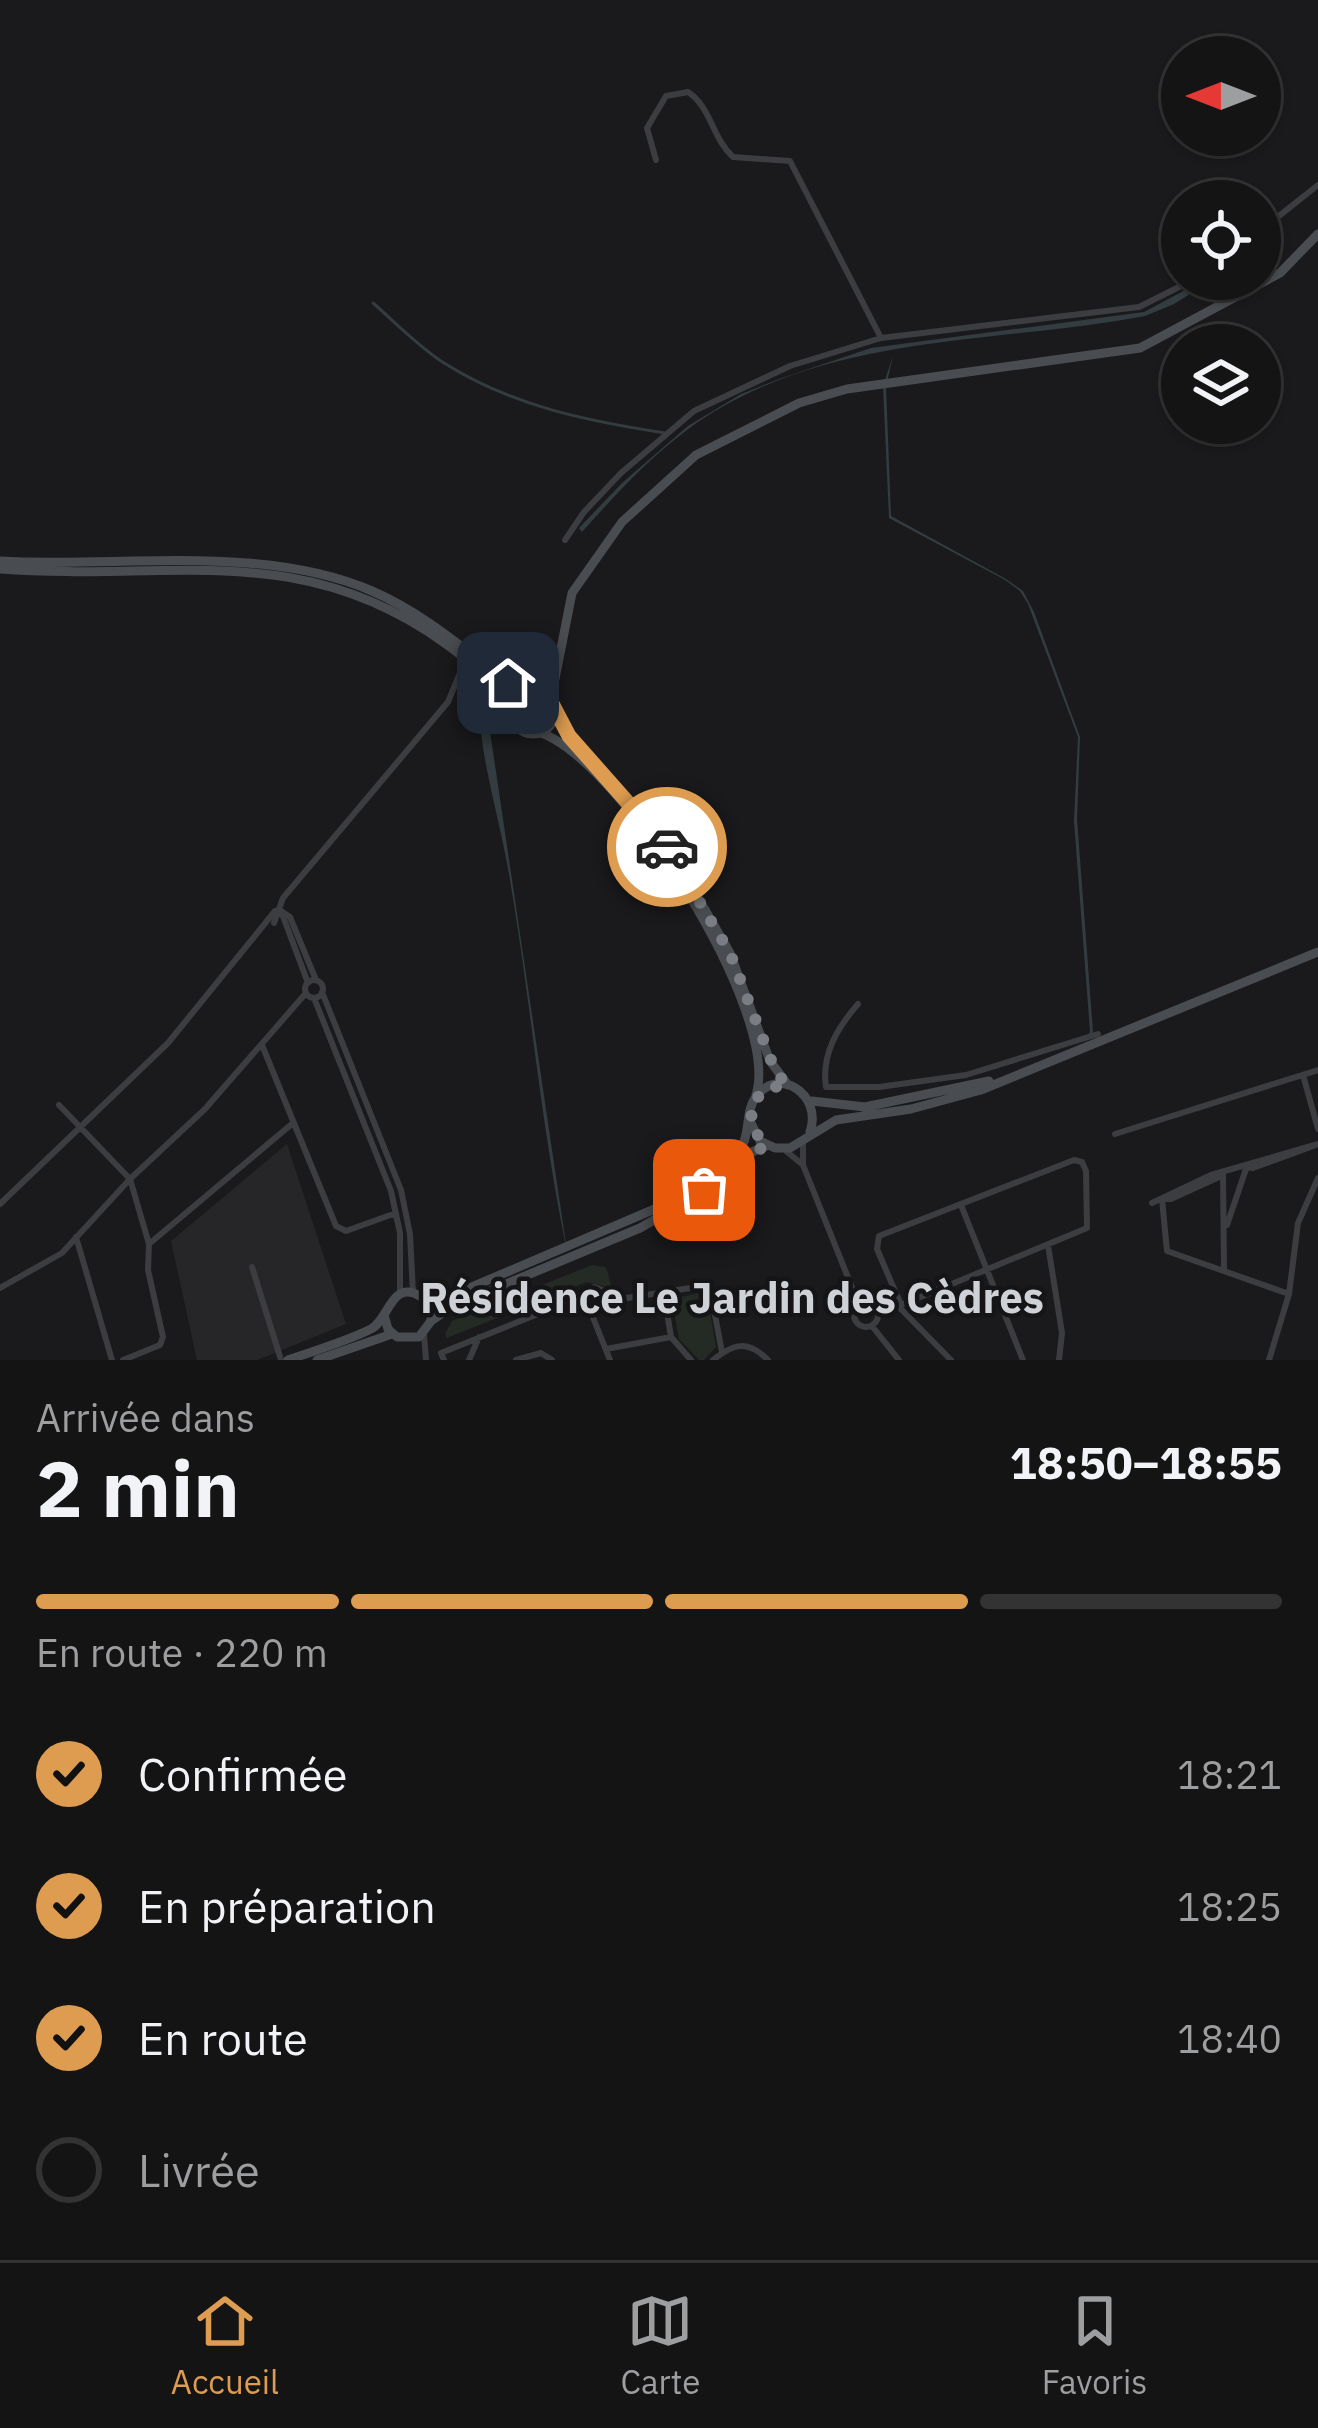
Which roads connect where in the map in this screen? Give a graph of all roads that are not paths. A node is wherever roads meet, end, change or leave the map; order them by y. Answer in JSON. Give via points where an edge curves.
{"nodes":[{"id":1,"x":656,"y":160,"type":"dead end"},
{"id":2,"x":1318,"y":185,"type":"edge"},
{"id":3,"x":1281,"y":214,"type":"edge"},
{"id":4,"x":1318,"y":234,"type":"edge"},
{"id":5,"x":1161,"y":296,"type":"edge"},
{"id":6,"x":880,"y":338,"type":"junction"},
{"id":7,"x":565,"y":540,"type":"dead end"},
{"id":8,"x":0,"y":565,"type":"edge"},
{"id":9,"x":554,"y":668,"type":"junction"},
{"id":10,"x":460,"y":673,"type":"tunnel mouth"},
{"id":11,"x":531,"y":690,"type":"junction"},
{"id":12,"x":551,"y":699,"type":"junction"},
{"id":13,"x":511,"y":709,"type":"junction"},
{"id":14,"x":555,"y":713,"type":"junction"},
{"id":15,"x":541,"y":733,"type":"junction"},
{"id":16,"x":281,"y":911,"type":"junction"},
{"id":17,"x":274,"y":923,"type":"junction"},
{"id":18,"x":264,"y":925,"type":"junction"},
{"id":19,"x":285,"y":927,"type":"junction"},
{"id":20,"x":1318,"y":952,"type":"edge"},
{"id":21,"x":310,"y":985,"type":"junction"},
{"id":22,"x":318,"y":995,"type":"junction"},
{"id":23,"x":858,"y":1004,"type":"dead end"},
{"id":24,"x":1098,"y":1034,"type":"dead end"},
{"id":25,"x":262,"y":1043,"type":"junction"},
{"id":26,"x":1318,"y":1070,"type":"edge"},
{"id":27,"x":1028,"y":1071,"type":"junction"},
{"id":28,"x":1304,"y":1075,"type":"junction"},
{"id":29,"x":788,"y":1085,"type":"junction"},
{"id":30,"x":756,"y":1096,"type":"junction"},
{"id":31,"x":808,"y":1098,"type":"junction"},
{"id":32,"x":59,"y":1105,"type":"dead end"},
{"id":33,"x":749,"y":1119,"type":"junction"},
{"id":34,"x":294,"y":1122,"type":"junction"},
{"id":35,"x":82,"y":1128,"type":"junction"},
{"id":36,"x":1318,"y":1129,"type":"edge"},
{"id":37,"x":1115,"y":1134,"type":"dead end"},
{"id":38,"x":805,"y":1138,"type":"junction"},
{"id":39,"x":1318,"y":1144,"type":"edge"},
{"id":40,"x":767,"y":1146,"type":"junction"},
{"id":41,"x":782,"y":1149,"type":"junction"},
{"id":42,"x":802,"y":1165,"type":"junction"},
{"id":43,"x":1246,"y":1167,"type":"junction"},
{"id":44,"x":1223,"y":1174,"type":"junction"},
{"id":45,"x":1318,"y":1178,"type":"edge"},
{"id":46,"x":130,"y":1179,"type":"junction"},
{"id":47,"x":1162,"y":1198,"type":"junction"},
{"id":48,"x":1152,"y":1203,"type":"dead end"},
{"id":49,"x":0,"y":1204,"type":"edge"},
{"id":50,"x":961,"y":1204,"type":"junction"},
{"id":51,"x":396,"y":1213,"type":"junction"},
{"id":52,"x":1226,"y":1228,"type":"junction"},
{"id":53,"x":76,"y":1237,"type":"junction"},
{"id":54,"x":149,"y":1244,"type":"junction"},
{"id":55,"x":1048,"y":1244,"type":"junction"},
{"id":56,"x":252,"y":1267,"type":"dead end"},
{"id":57,"x":986,"y":1270,"type":"junction"},
{"id":58,"x":1224,"y":1270,"type":"junction"},
{"id":59,"x":0,"y":1288,"type":"edge"},
{"id":60,"x":664,"y":1293,"type":"junction"},
{"id":61,"x":400,"y":1294,"type":"junction"},
{"id":62,"x":1289,"y":1294,"type":"junction"},
{"id":63,"x":418,"y":1296,"type":"junction"},
{"id":64,"x":580,"y":1297,"type":"junction"},
{"id":65,"x":859,"y":1305,"type":"junction"},
{"id":66,"x":899,"y":1305,"type":"junction"},
{"id":67,"x":878,"y":1312,"type":"junction"},
{"id":68,"x":384,"y":1315,"type":"junction"},
{"id":69,"x":431,"y":1322,"type":"junction"},
{"id":70,"x":872,"y":1326,"type":"junction"},
{"id":71,"x":392,"y":1334,"type":"junction"},
{"id":72,"x":424,"y":1334,"type":"junction"},
{"id":73,"x":479,"y":1337,"type":"junction"},
{"id":74,"x":671,"y":1337,"type":"junction"},
{"id":75,"x":408,"y":1340,"type":"junction"},
{"id":76,"x":606,"y":1349,"type":"junction"},
{"id":77,"x":722,"y":1352,"type":"junction"},
{"id":78,"x":424,"y":1356,"type":"edge"},
{"id":79,"x":1273,"y":1359,"type":"edge"},
{"id":80,"x":112,"y":1360,"type":"edge"},
{"id":81,"x":123,"y":1360,"type":"edge"},
{"id":82,"x":285,"y":1360,"type":"edge"},
{"id":83,"x":317,"y":1360,"type":"edge"},
{"id":84,"x":444,"y":1360,"type":"edge"},
{"id":85,"x":470,"y":1360,"type":"edge"},
{"id":86,"x":516,"y":1360,"type":"edge"},
{"id":87,"x":552,"y":1360,"type":"edge"},
{"id":88,"x":610,"y":1360,"type":"edge"},
{"id":89,"x":691,"y":1360,"type":"edge"},
{"id":90,"x":713,"y":1360,"type":"edge"},
{"id":91,"x":768,"y":1360,"type":"edge"},
{"id":92,"x":899,"y":1360,"type":"edge"},
{"id":93,"x":951,"y":1360,"type":"edge"},
{"id":94,"x":1023,"y":1360,"type":"edge"},
{"id":95,"x":1059,"y":1360,"type":"edge"}],
"edges":[{"from":1,"to":6,"type":"street","via":[[646,128],[666,96],[688,92],[733,157],[790,160]]},
{"from":2,"to":3,"type":"street"},
{"from":4,"to":9,"type":"main road","via":[[1280,273],[1140,348],[847,389],[799,403],[696,455],[622,522],[572,593]]},
{"from":5,"to":6,"type":"street","via":[[1139,307]]},
{"from":6,"to":7,"type":"street","via":[[790,366],[694,411],[621,473]]},
{"from":8,"to":11,"type":"main road","via":[[244,564],[314,573],[400,604],[508,683]]},
{"from":8,"to":13,"type":"main road","via":[[242,571],[341,587],[429,632],[486,677]]},
{"from":9,"to":11,"type":"main road","via":[[548,683]]},
{"from":9,"to":12,"type":"main road"},
{"from":10,"to":16,"type":"street","via":[[448,702],[283,898]]},
{"from":11,"to":12,"type":"main road"},
{"from":11,"to":13,"type":"main road"},
{"from":12,"to":14,"type":"main road"},
{"from":13,"to":15,"type":"main road","via":[[517,727]]},
{"from":14,"to":15,"type":"main road"},
{"from":14,"to":29,"type":"main road","via":[[678,862],[730,953],[776,1073]]},
{"from":15,"to":30,"type":"main road","via":[[613,793],[693,901],[747,1018]]},
{"from":16,"to":17,"type":"street"},
{"from":16,"to":18,"type":"street"},
{"from":16,"to":19,"type":"street"},
{"from":16,"to":21,"type":"street","via":[[290,916]]},
{"from":17,"to":18,"type":"street"},
{"from":17,"to":19,"type":"street"},
{"from":18,"to":35,"type":"street","via":[[168,1043]]},
{"from":19,"to":21,"type":"street"},
{"from":20,"to":27,"type":"main road"},
{"from":21,"to":22,"type":"street"},
{"from":21,"to":22,"type":"street"},
{"from":21,"to":25,"type":"street"},
{"from":22,"to":51,"type":"street"},
{"from":22,"to":63,"type":"street","via":[[401,1190]]},
{"from":23,"to":24,"type":"street","via":[[836,1030],[826,1087],[966,1075]]},
{"from":25,"to":34,"type":"street"},
{"from":25,"to":46,"type":"street"},
{"from":26,"to":28,"type":"street"},
{"from":27,"to":31,"type":"main road","via":[[865,1107]]},
{"from":27,"to":38,"type":"main road","via":[[951,1099],[836,1120]]},
{"from":28,"to":36,"type":"street"},
{"from":28,"to":37,"type":"street"},
{"from":29,"to":30,"type":"main road"},
{"from":29,"to":31,"type":"main road"},
{"from":30,"to":33,"type":"main road"},
{"from":31,"to":38,"type":"main road","via":[[814,1116]]},
{"from":32,"to":35,"type":"street"},
{"from":33,"to":40,"type":"main road"},
{"from":33,"to":63,"type":"main road","via":[[743,1144],[664,1204],[460,1292]]},
{"from":34,"to":51,"type":"street","via":[[336,1226],[346,1231]]},
{"from":34,"to":54,"type":"street"},
{"from":35,"to":46,"type":"street"},
{"from":35,"to":49,"type":"street"},
{"from":38,"to":41,"type":"main road"},
{"from":38,"to":42,"type":"street"},
{"from":39,"to":43,"type":"street"},
{"from":40,"to":41,"type":"main road"},
{"from":40,"to":69,"type":"main road","via":[[640,1228]]},
{"from":41,"to":42,"type":"street"},
{"from":42,"to":65,"type":"street"},
{"from":43,"to":44,"type":"street"},
{"from":43,"to":52,"type":"street"},
{"from":44,"to":47,"type":"street"},
{"from":44,"to":52,"type":"street"},
{"from":45,"to":62,"type":"street","via":[[1298,1222]]},
{"from":46,"to":53,"type":"street"},
{"from":46,"to":54,"type":"street"},
{"from":47,"to":48,"type":"street"},
{"from":47,"to":58,"type":"street","via":[[1167,1251]]},
{"from":50,"to":55,"type":"street","via":[[1082,1162],[1087,1228]]},
{"from":50,"to":57,"type":"street"},
{"from":50,"to":66,"type":"street","via":[[879,1236]]},
{"from":51,"to":61,"type":"street"},
{"from":52,"to":58,"type":"street"},
{"from":53,"to":59,"type":"street"},
{"from":53,"to":80,"type":"street"},
{"from":54,"to":81,"type":"street","via":[[163,1337]]},
{"from":55,"to":57,"type":"street"},
{"from":55,"to":95,"type":"street"},
{"from":56,"to":82,"type":"street"},
{"from":57,"to":66,"type":"street"},
{"from":57,"to":94,"type":"street"},
{"from":58,"to":62,"type":"street"},
{"from":60,"to":64,"type":"street","via":[[627,1298],[594,1287]]},
{"from":60,"to":74,"type":"street"},
{"from":60,"to":77,"type":"street","via":[[710,1289]]},
{"from":61,"to":63,"type":"main road"},
{"from":61,"to":68,"type":"main road"},
{"from":62,"to":79,"type":"street"},
{"from":63,"to":69,"type":"main road"},
{"from":64,"to":73,"type":"street"},
{"from":64,"to":76,"type":"street"},
{"from":65,"to":67,"type":"street"},
{"from":65,"to":70,"type":"street","via":[[856,1322]]},
{"from":66,"to":67,"type":"street"},
{"from":66,"to":93,"type":"street"},
{"from":67,"to":70,"type":"street"},
{"from":68,"to":71,"type":"main road"},
{"from":68,"to":82,"type":"main road","via":[[375,1328]]},
{"from":69,"to":72,"type":"main road"},
{"from":70,"to":92,"type":"street"},
{"from":71,"to":75,"type":"main road"},
{"from":71,"to":83,"type":"main road"},
{"from":72,"to":75,"type":"main road"},
{"from":72,"to":78,"type":"street"},
{"from":73,"to":84,"type":"street","via":[[441,1352]]},
{"from":73,"to":85,"type":"street"},
{"from":74,"to":76,"type":"street"},
{"from":74,"to":89,"type":"street"},
{"from":75,"to":78,"type":"street"},
{"from":76,"to":88,"type":"street"},
{"from":77,"to":90,"type":"street"},
{"from":77,"to":91,"type":"street","via":[[742,1344]]},
{"from":86,"to":87,"type":"street","via":[[542,1353]]}]}
